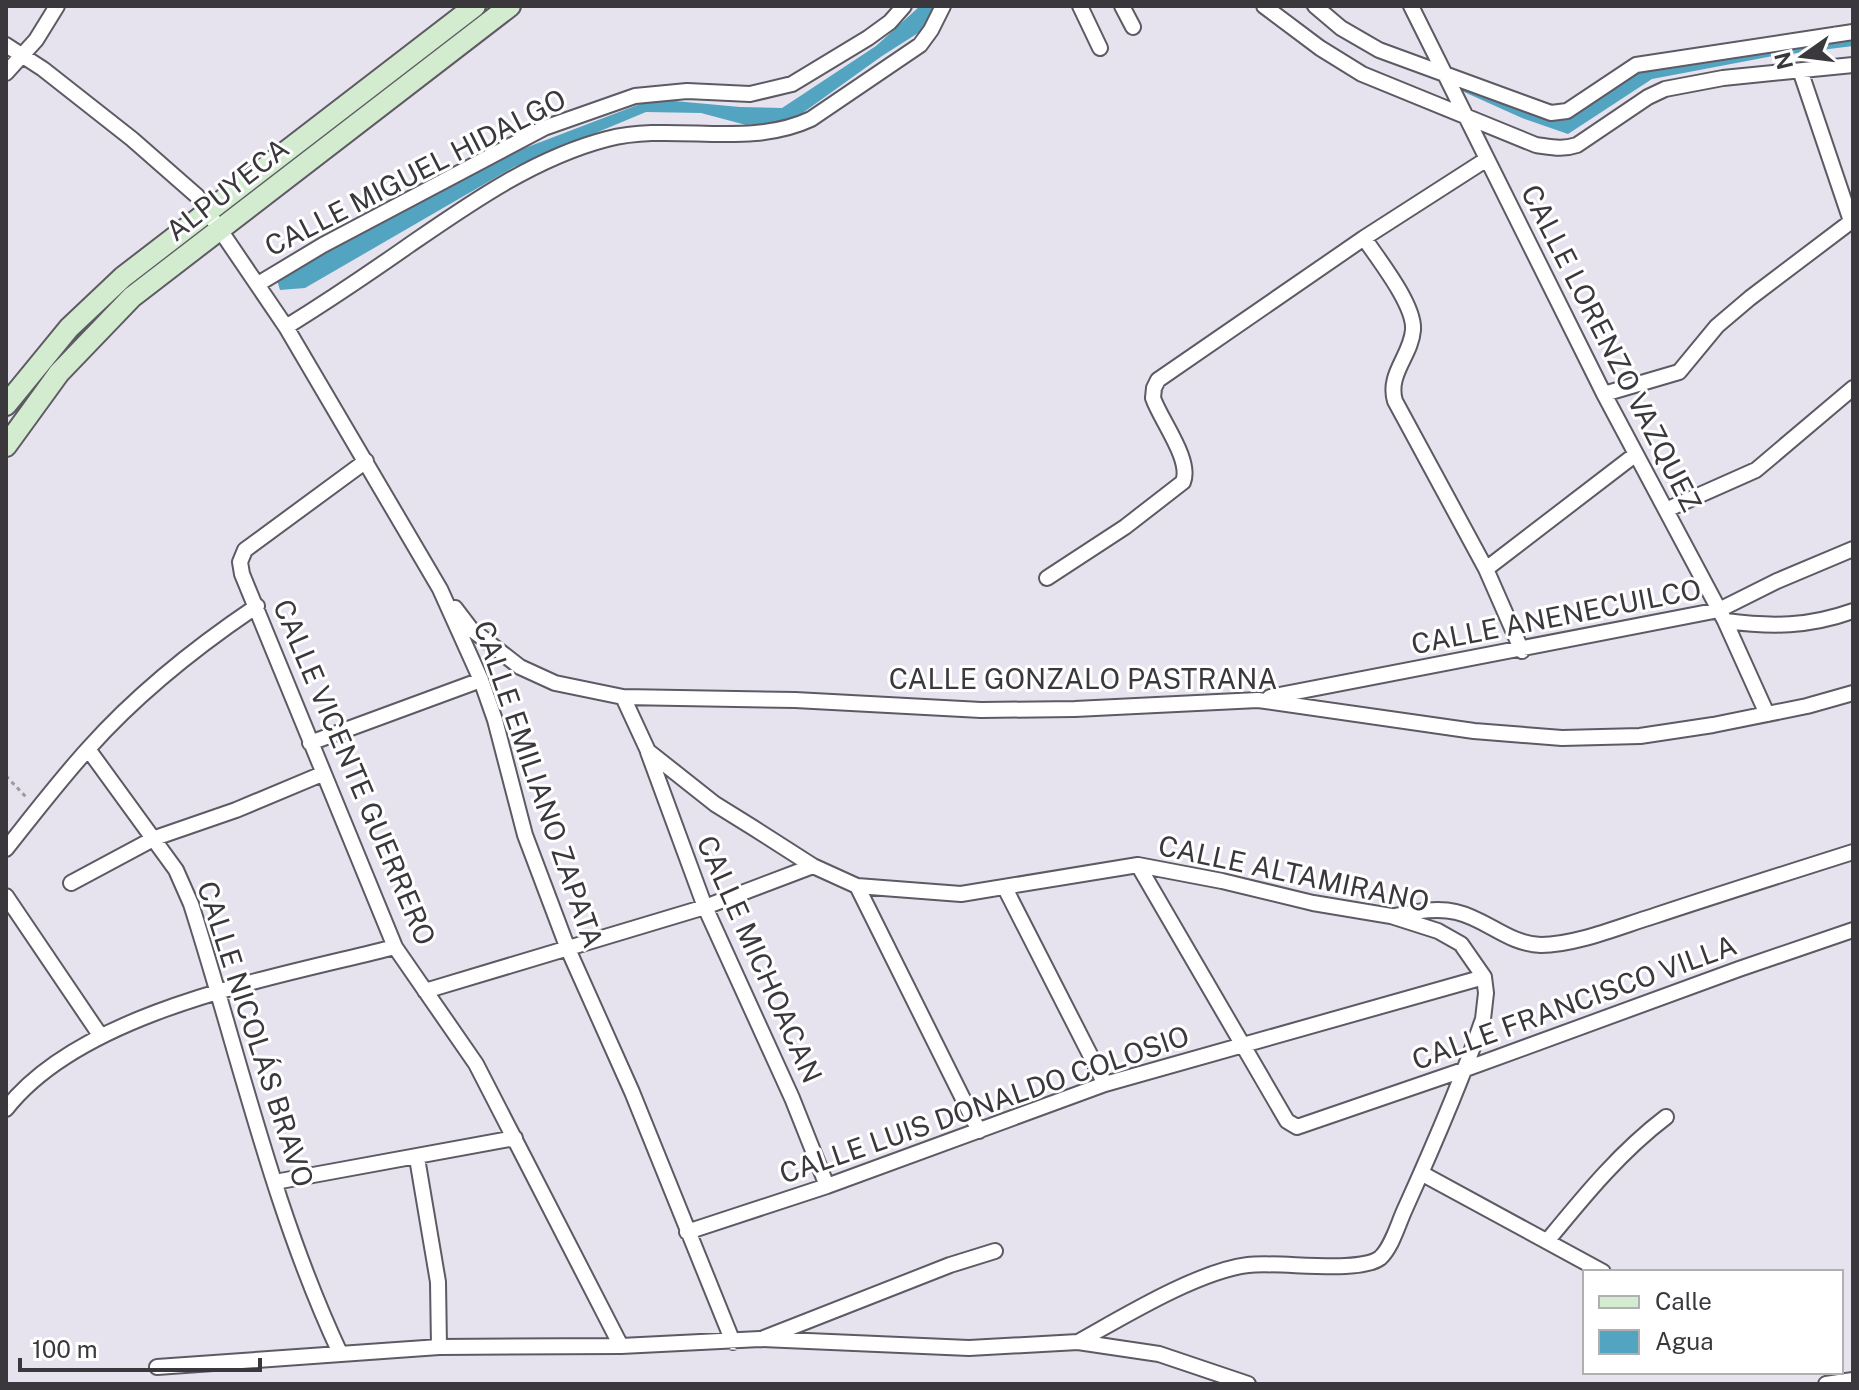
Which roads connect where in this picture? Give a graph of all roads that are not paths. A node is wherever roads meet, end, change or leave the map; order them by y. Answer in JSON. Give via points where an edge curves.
{"nodes":[{"id":1,"x":57,"y":6,"type":"edge"},
{"id":2,"x":475,"y":6,"type":"edge"},
{"id":3,"x":510,"y":6,"type":"edge"},
{"id":4,"x":904,"y":6,"type":"edge"},
{"id":5,"x":943,"y":6,"type":"edge"},
{"id":6,"x":1080,"y":6,"type":"edge"},
{"id":7,"x":1122,"y":6,"type":"edge"},
{"id":8,"x":1264,"y":6,"type":"edge"},
{"id":9,"x":1315,"y":6,"type":"edge"},
{"id":10,"x":1411,"y":6,"type":"edge"},
{"id":11,"x":1133,"y":27,"type":"dead end"},
{"id":12,"x":1853,"y":32,"type":"edge"},
{"id":13,"x":6,"y":45,"type":"edge"},
{"id":14,"x":1100,"y":48,"type":"dead end"},
{"id":15,"x":22,"y":54,"type":"junction"},
{"id":16,"x":1853,"y":65,"type":"edge"},
{"id":17,"x":6,"y":73,"type":"edge"},
{"id":18,"x":1801,"y":73,"type":"junction"},
{"id":19,"x":1447,"y":77,"type":"junction"},
{"id":20,"x":1463,"y":111,"type":"junction"},
{"id":21,"x":1487,"y":159,"type":"junction"},
{"id":22,"x":214,"y":221,"type":"junction"},
{"id":23,"x":1852,"y":221,"type":"edge"},
{"id":24,"x":1364,"y":238,"type":"junction"},
{"id":25,"x":258,"y":284,"type":"junction"},
{"id":26,"x":286,"y":327,"type":"junction"},
{"id":27,"x":1853,"y":388,"type":"edge"},
{"id":28,"x":1604,"y":394,"type":"junction"},
{"id":29,"x":6,"y":405,"type":"edge"},
{"id":30,"x":6,"y":446,"type":"edge"},
{"id":31,"x":1636,"y":454,"type":"junction"},
{"id":32,"x":366,"y":461,"type":"junction"},
{"id":33,"x":1666,"y":510,"type":"junction"},
{"id":34,"x":1853,"y":549,"type":"edge"},
{"id":35,"x":1486,"y":569,"type":"junction"},
{"id":36,"x":1047,"y":578,"type":"dead end"},
{"id":37,"x":440,"y":589,"type":"junction"},
{"id":38,"x":257,"y":606,"type":"junction"},
{"id":39,"x":1853,"y":611,"type":"edge"},
{"id":40,"x":1722,"y":616,"type":"junction"},
{"id":41,"x":1522,"y":651,"type":"junction"},
{"id":42,"x":481,"y":680,"type":"junction"},
{"id":43,"x":1853,"y":693,"type":"edge"},
{"id":44,"x":623,"y":697,"type":"junction"},
{"id":45,"x":1258,"y":700,"type":"junction"},
{"id":46,"x":1767,"y":714,"type":"junction"},
{"id":47,"x":310,"y":743,"type":"junction"},
{"id":48,"x":88,"y":749,"type":"junction"},
{"id":49,"x":648,"y":751,"type":"junction"},
{"id":50,"x":322,"y":774,"type":"junction"},
{"id":51,"x":155,"y":838,"type":"junction"},
{"id":52,"x":6,"y":849,"type":"edge"},
{"id":53,"x":1853,"y":852,"type":"edge"},
{"id":54,"x":1138,"y":865,"type":"junction"},
{"id":55,"x":813,"y":866,"type":"junction"},
{"id":56,"x":71,"y":883,"type":"dead end"},
{"id":57,"x":857,"y":886,"type":"junction"},
{"id":58,"x":1005,"y":888,"type":"junction"},
{"id":59,"x":6,"y":896,"type":"edge"},
{"id":60,"x":705,"y":907,"type":"junction"},
{"id":61,"x":1391,"y":916,"type":"junction"},
{"id":62,"x":1853,"y":930,"type":"edge"},
{"id":63,"x":395,"y":947,"type":"junction"},
{"id":64,"x":568,"y":949,"type":"junction"},
{"id":65,"x":1484,"y":977,"type":"junction"},
{"id":66,"x":425,"y":991,"type":"junction"},
{"id":67,"x":217,"y":992,"type":"junction"},
{"id":68,"x":100,"y":1035,"type":"junction"},
{"id":69,"x":1243,"y":1046,"type":"junction"},
{"id":70,"x":1463,"y":1070,"type":"junction"},
{"id":71,"x":1105,"y":1084,"type":"junction"},
{"id":72,"x":6,"y":1109,"type":"edge"},
{"id":73,"x":1666,"y":1117,"type":"dead end"},
{"id":74,"x":979,"y":1131,"type":"junction"},
{"id":75,"x":515,"y":1138,"type":"junction"},
{"id":76,"x":417,"y":1158,"type":"junction"},
{"id":77,"x":1421,"y":1173,"type":"junction"},
{"id":78,"x":275,"y":1182,"type":"junction"},
{"id":79,"x":827,"y":1186,"type":"junction"},
{"id":80,"x":687,"y":1232,"type":"junction"},
{"id":81,"x":1548,"y":1240,"type":"junction"},
{"id":82,"x":995,"y":1251,"type":"dead end"},
{"id":83,"x":1600,"y":1270,"type":"edge"},
{"id":84,"x":760,"y":1339,"type":"junction"},
{"id":85,"x":733,"y":1342,"type":"junction"},
{"id":86,"x":1078,"y":1342,"type":"junction"},
{"id":87,"x":621,"y":1346,"type":"junction"},
{"id":88,"x":439,"y":1347,"type":"junction"},
{"id":89,"x":340,"y":1353,"type":"junction"},
{"id":90,"x":157,"y":1367,"type":"dead end"},
{"id":91,"x":1853,"y":1380,"type":"edge"},
{"id":92,"x":1248,"y":1384,"type":"edge"},
{"id":93,"x":1826,"y":1384,"type":"edge"}],
"edges":[{"from":1,"to":15,"type":"street"},
{"from":2,"to":22,"type":"main road","name":"ALPUYECA"},
{"from":3,"to":22,"type":"main road","name":"ALPUYECA"},
{"from":4,"to":25,"type":"street","name":"CALLE MIGUEL HIDALGO","via":[[868,38],[792,84],[750,94],[687,91],[635,96],[544,128]]},
{"from":5,"to":26,"type":"street","via":[[920,45],[795,127],[717,135],[637,133],[560,155],[491,192]]},
{"from":6,"to":14,"type":"street"},
{"from":7,"to":11,"type":"street"},
{"from":8,"to":20,"type":"street","via":[[1362,74]]},
{"from":9,"to":19,"type":"street","via":[[1379,50]]},
{"from":10,"to":19,"type":"street","name":"CALLE LORENZO VAZQUEZ"},
{"from":12,"to":19,"type":"street","via":[[1649,61],[1624,71],[1567,111],[1551,113]]},
{"from":13,"to":15,"type":"street","name":"CALLE EMILIANO ZAPATA"},
{"from":15,"to":17,"type":"street"},
{"from":15,"to":22,"type":"street","name":"CALLE EMILIANO ZAPATA","via":[[177,177]]},
{"from":16,"to":18,"type":"street"},
{"from":18,"to":20,"type":"street","via":[[1723,78],[1665,89],[1566,149],[1536,145]]},
{"from":18,"to":23,"type":"street"},
{"from":19,"to":20,"type":"street","name":"CALLE LORENZO VAZQUEZ"},
{"from":20,"to":21,"type":"street","name":"CALLE LORENZO VAZQUEZ"},
{"from":21,"to":24,"type":"street"},
{"from":21,"to":28,"type":"street","name":"CALLE LORENZO VAZQUEZ"},
{"from":22,"to":25,"type":"street","name":"CALLE EMILIANO ZAPATA"},
{"from":22,"to":29,"type":"main road","name":"ALPUYECA","via":[[123,277],[69,328]]},
{"from":22,"to":30,"type":"main road","name":"ALPUYECA","via":[[89,340]]},
{"from":23,"to":28,"type":"street","via":[[1717,326],[1679,372]]},
{"from":24,"to":35,"type":"street","via":[[1412,319],[1412,338],[1392,386],[1395,401]]},
{"from":24,"to":36,"type":"street","via":[[1158,380],[1153,398],[1184,462],[1183,482]]},
{"from":25,"to":26,"type":"street","name":"CALLE EMILIANO ZAPATA"},
{"from":26,"to":32,"type":"street","name":"CALLE EMILIANO ZAPATA"},
{"from":27,"to":33,"type":"street","via":[[1756,470]]},
{"from":28,"to":31,"type":"street","name":"CALLE LORENZO VAZQUEZ"},
{"from":31,"to":33,"type":"street","name":"CALLE LORENZO VAZQUEZ"},
{"from":31,"to":35,"type":"street"},
{"from":32,"to":37,"type":"street","name":"CALLE EMILIANO ZAPATA"},
{"from":32,"to":38,"type":"street","name":"CALLE VICENTE GUERRERO","via":[[245,550],[242,574]]},
{"from":33,"to":40,"type":"street","name":"CALLE LORENZO VAZQUEZ"},
{"from":34,"to":40,"type":"street","name":"CALLE ANENECUILCO","via":[[1777,581]]},
{"from":35,"to":41,"type":"street"},
{"from":37,"to":42,"type":"street","name":"CALLE EMILIANO ZAPATA"},
{"from":37,"to":44,"type":"street","name":"CALLE GONZALO PASTRANA","via":[[471,629],[520,667],[555,683]]},
{"from":38,"to":47,"type":"street","name":"CALLE VICENTE GUERRERO"},
{"from":38,"to":48,"type":"street","via":[[181,661]]},
{"from":39,"to":40,"type":"street","via":[[1807,625],[1757,625]]},
{"from":40,"to":41,"type":"street","name":"CALLE ANENECUILCO"},
{"from":40,"to":46,"type":"street","name":"CALLE LORENZO VAZQUEZ"},
{"from":41,"to":45,"type":"street","name":"CALLE ANENECUILCO"},
{"from":42,"to":47,"type":"street"},
{"from":42,"to":64,"type":"street","name":"CALLE EMILIANO ZAPATA","via":[[525,835]]},
{"from":43,"to":46,"type":"street","name":"CALLE GONZALO PASTRANA"},
{"from":44,"to":45,"type":"street","name":"CALLE GONZALO PASTRANA","via":[[981,710]]},
{"from":44,"to":49,"type":"street","name":"CALLE ALTAMIRANO"},
{"from":45,"to":46,"type":"street","name":"CALLE GONZALO PASTRANA","via":[[1562,738],[1640,736]]},
{"from":47,"to":50,"type":"street","name":"CALLE VICENTE GUERRERO"},
{"from":48,"to":51,"type":"street","name":"CALLE NICOLÁS BRAVO"},
{"from":48,"to":52,"type":"street"},
{"from":49,"to":55,"type":"street","name":"CALLE ALTAMIRANO","via":[[715,804]]},
{"from":49,"to":60,"type":"street","name":"CALLE MICHOACAN"},
{"from":50,"to":51,"type":"street"},
{"from":50,"to":63,"type":"street","name":"CALLE VICENTE GUERRERO"},
{"from":51,"to":56,"type":"street"},
{"from":51,"to":67,"type":"street","name":"CALLE NICOLÁS BRAVO","via":[[191,904]]},
{"from":53,"to":61,"type":"street","via":[[1617,928],[1542,945],[1507,938],[1458,912]]},
{"from":54,"to":58,"type":"street","name":"CALLE ALTAMIRANO"},
{"from":54,"to":61,"type":"street","name":"CALLE ALTAMIRANO"},
{"from":54,"to":69,"type":"street"},
{"from":55,"to":57,"type":"street","name":"CALLE ALTAMIRANO"},
{"from":55,"to":60,"type":"street"},
{"from":57,"to":58,"type":"street","name":"CALLE ALTAMIRANO","via":[[940,894]]},
{"from":57,"to":74,"type":"street"},
{"from":58,"to":71,"type":"street"},
{"from":59,"to":68,"type":"street"},
{"from":60,"to":64,"type":"street"},
{"from":60,"to":79,"type":"street","name":"CALLE MICHOACAN"},
{"from":61,"to":65,"type":"street","name":"CALLE ALTAMIRANO","via":[[1461,944]]},
{"from":62,"to":70,"type":"street","name":"CALLE FRANCISCO VILLA"},
{"from":63,"to":66,"type":"street","name":"CALLE VICENTE GUERRERO"},
{"from":63,"to":67,"type":"street"},
{"from":64,"to":66,"type":"street"},
{"from":64,"to":80,"type":"street","name":"CALLE EMILIANO ZAPATA"},
{"from":65,"to":69,"type":"street","name":"CALLE LUIS DONALDO COLOSIO"},
{"from":65,"to":70,"type":"street","via":[[1483,1019]]},
{"from":66,"to":75,"type":"street","name":"CALLE VICENTE GUERRERO","via":[[476,1064]]},
{"from":67,"to":68,"type":"street"},
{"from":67,"to":78,"type":"street","name":"CALLE NICOLÁS BRAVO"},
{"from":68,"to":72,"type":"street","via":[[47,1068]]},
{"from":69,"to":70,"type":"street","name":"CALLE FRANCISCO VILLA","via":[[1287,1121],[1297,1127]]},
{"from":69,"to":71,"type":"street","name":"CALLE LUIS DONALDO COLOSIO"},
{"from":70,"to":77,"type":"street"},
{"from":71,"to":74,"type":"street","name":"CALLE LUIS DONALDO COLOSIO"},
{"from":73,"to":81,"type":"street","via":[[1633,1141]]},
{"from":74,"to":79,"type":"street","name":"CALLE LUIS DONALDO COLOSIO"},
{"from":75,"to":76,"type":"street"},
{"from":75,"to":87,"type":"street","name":"CALLE VICENTE GUERRERO"},
{"from":76,"to":78,"type":"street"},
{"from":76,"to":88,"type":"street","via":[[438,1282]]},
{"from":77,"to":81,"type":"street"},
{"from":77,"to":86,"type":"street","via":[[1384,1253],[1371,1262],[1233,1267],[1153,1301]]},
{"from":78,"to":89,"type":"street","name":"CALLE NICOLÁS BRAVO"},
{"from":79,"to":80,"type":"street","name":"CALLE LUIS DONALDO COLOSIO"},
{"from":80,"to":85,"type":"street","name":"CALLE EMILIANO ZAPATA"},
{"from":81,"to":83,"type":"street"},
{"from":82,"to":84,"type":"street"},
{"from":84,"to":85,"type":"street"},
{"from":84,"to":86,"type":"street","via":[[969,1348]]},
{"from":85,"to":87,"type":"street"},
{"from":86,"to":92,"type":"street","via":[[1159,1354]]},
{"from":87,"to":88,"type":"street"},
{"from":88,"to":89,"type":"street"},
{"from":89,"to":90,"type":"street"},
{"from":91,"to":93,"type":"street"}]}
